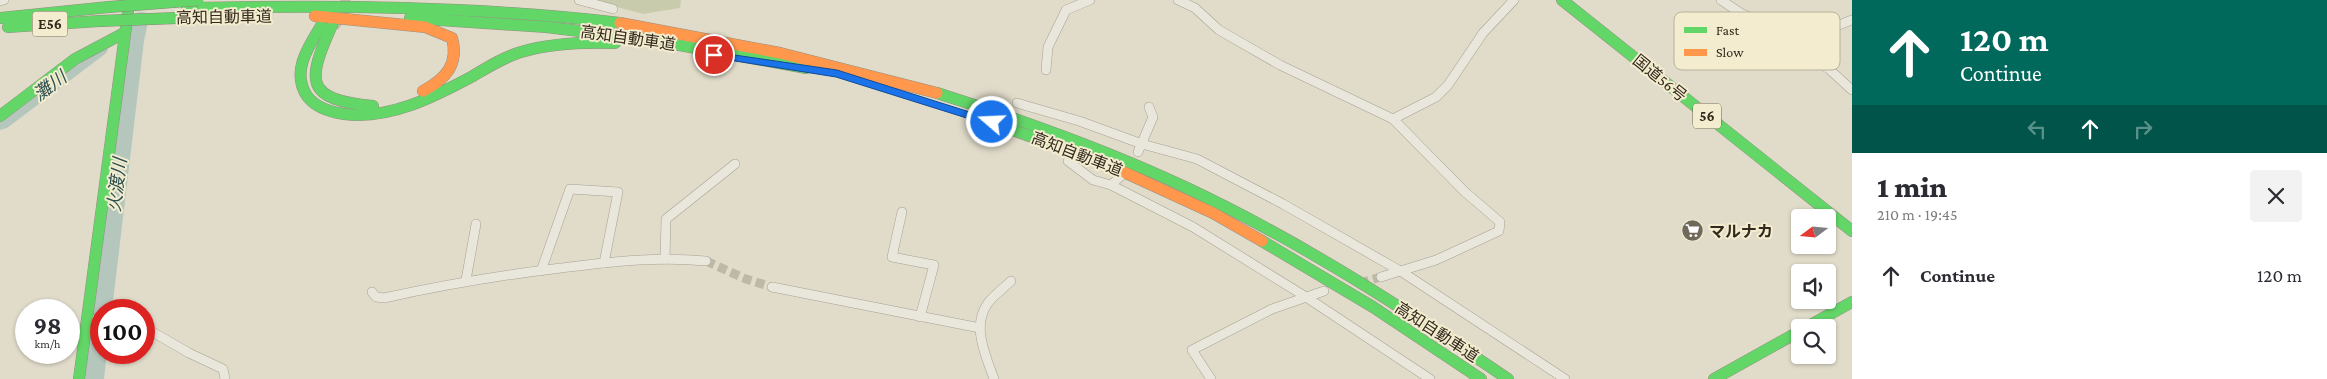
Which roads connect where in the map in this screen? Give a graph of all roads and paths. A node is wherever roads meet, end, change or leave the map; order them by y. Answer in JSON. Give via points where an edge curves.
{"nodes":[{"id":1,"x":199,"y":0,"type":"edge"},
{"id":2,"x":472,"y":0,"type":"edge"},
{"id":3,"x":579,"y":0,"type":"edge"},
{"id":4,"x":1090,"y":0,"type":"edge"},
{"id":5,"x":1178,"y":0,"type":"edge"},
{"id":6,"x":1514,"y":0,"type":"edge"},
{"id":7,"x":1562,"y":0,"type":"edge"},
{"id":8,"x":1721,"y":0,"type":"edge"},
{"id":9,"x":133,"y":1,"type":"edge"},
{"id":10,"x":613,"y":9,"type":"dead end"},
{"id":11,"x":1739,"y":12,"type":"edge"},
{"id":12,"x":104,"y":14,"type":"junction"},
{"id":13,"x":554,"y":16,"type":"junction"},
{"id":14,"x":0,"y":19,"type":"edge"},
{"id":15,"x":1852,"y":20,"type":"edge"},
{"id":16,"x":323,"y":22,"type":"junction"},
{"id":17,"x":1840,"y":25,"type":"edge"},
{"id":18,"x":0,"y":27,"type":"edge"},
{"id":19,"x":124,"y":33,"type":"junction"},
{"id":20,"x":1046,"y":70,"type":"dead end"},
{"id":21,"x":1830,"y":70,"type":"edge"},
{"id":22,"x":837,"y":74,"type":"junction"},
{"id":23,"x":1852,"y":90,"type":"edge"},
{"id":24,"x":1017,"y":103,"type":"dead end"},
{"id":25,"x":1149,"y":107,"type":"dead end"},
{"id":26,"x":0,"y":116,"type":"edge"},
{"id":27,"x":1393,"y":118,"type":"junction"},
{"id":28,"x":1140,"y":148,"type":"junction"},
{"id":29,"x":1068,"y":161,"type":"dead end"},
{"id":30,"x":734,"y":164,"type":"dead end"},
{"id":31,"x":1120,"y":177,"type":"dead end"},
{"id":32,"x":1111,"y":186,"type":"junction"},
{"id":33,"x":902,"y":212,"type":"dead end"},
{"id":34,"x":476,"y":224,"type":"dead end"},
{"id":35,"x":1852,"y":231,"type":"edge"},
{"id":36,"x":665,"y":259,"type":"junction"},
{"id":37,"x":604,"y":262,"type":"junction"},
{"id":38,"x":706,"y":262,"type":"tunnel mouth"},
{"id":39,"x":541,"y":270,"type":"junction"},
{"id":40,"x":1402,"y":272,"type":"junction"},
{"id":41,"x":1381,"y":277,"type":"tunnel mouth"},
{"id":42,"x":466,"y":280,"type":"junction"},
{"id":43,"x":1011,"y":281,"type":"dead end"},
{"id":44,"x":772,"y":287,"type":"tunnel mouth"},
{"id":45,"x":372,"y":292,"type":"dead end"},
{"id":46,"x":1324,"y":292,"type":"dead end"},
{"id":47,"x":1306,"y":297,"type":"junction"},
{"id":48,"x":1852,"y":302,"type":"edge"},
{"id":49,"x":920,"y":317,"type":"junction"},
{"id":50,"x":1821,"y":319,"type":"edge"},
{"id":51,"x":90,"y":321,"type":"edge"},
{"id":52,"x":86,"y":322,"type":"junction"},
{"id":53,"x":980,"y":328,"type":"junction"},
{"id":54,"x":155,"y":334,"type":"edge"},
{"id":55,"x":1791,"y":335,"type":"edge"},
{"id":56,"x":79,"y":379,"type":"edge"},
{"id":57,"x":225,"y":379,"type":"edge"},
{"id":58,"x":994,"y":379,"type":"edge"},
{"id":59,"x":1211,"y":379,"type":"edge"},
{"id":60,"x":1430,"y":379,"type":"edge"},
{"id":61,"x":1481,"y":379,"type":"edge"},
{"id":62,"x":1508,"y":379,"type":"edge"},
{"id":63,"x":1565,"y":379,"type":"edge"},
{"id":64,"x":1714,"y":379,"type":"edge"}],
"edges":[{"from":1,"to":12,"type":"main road","bridge":true},
{"from":2,"to":13,"type":"main road"},
{"from":3,"to":10,"type":"street"},
{"from":4,"to":20,"type":"street","via":[[1066,10],[1048,47]]},
{"from":5,"to":27,"type":"street","via":[[1195,8],[1219,30],[1280,66]]},
{"from":6,"to":27,"type":"street","via":[[1483,33],[1436,98]]},
{"from":7,"to":35,"type":"main road","name":"国道56号","number":"56"},
{"from":8,"to":11,"type":"street"},
{"from":9,"to":19,"type":"main road"},
{"from":12,"to":13,"type":"main road","name":"高知自動車道","number":"E56","via":[[187,8],[404,8]]},
{"from":12,"to":14,"type":"main road"},
{"from":12,"to":16,"type":"main road","name":"高知自動車道","number":"E56","bridge":true},
{"from":12,"to":18,"type":"main road","name":"高知自動車道","number":"E56"},
{"from":13,"to":62,"type":"main road","name":"高知自動車道","number":"E56","via":[[746,44],[840,65],[964,102],[1116,157],[1223,205],[1345,273],[1433,327]]},
{"from":15,"to":17,"type":"street"},
{"from":16,"to":16,"type":"main road","via":[[313,72],[314,83],[337,102],[373,106],[407,98],[436,86],[458,58],[452,38],[425,28]]},
{"from":16,"to":22,"type":"main road","name":"高知自動車道","number":"E56","via":[[407,18],[546,27],[656,41]]},
{"from":16,"to":22,"type":"main road","via":[[301,62],[299,77],[303,92],[318,106],[349,116],[397,111],[425,101],[520,52],[553,45],[613,43]]},
{"from":19,"to":26,"type":"main road","via":[[101,42],[78,57]]},
{"from":19,"to":52,"type":"main road"},
{"from":21,"to":23,"type":"street"},
{"from":22,"to":61,"type":"main road","name":"高知自動車道","number":"E56","via":[[958,111],[1100,161],[1213,213],[1337,283]]},
{"from":24,"to":28,"type":"street","via":[[1079,121]]},
{"from":25,"to":28,"type":"street","via":[[1153,117]]},
{"from":27,"to":40,"type":"street","via":[[1465,192],[1500,222],[1499,231]]},
{"from":28,"to":40,"type":"street","via":[[1197,159]]},
{"from":29,"to":32,"type":"street","via":[[1093,180]]},
{"from":30,"to":36,"type":"street","via":[[666,219]]},
{"from":31,"to":32,"type":"street"},
{"from":32,"to":47,"type":"street","via":[[1193,227]]},
{"from":33,"to":49,"type":"street","via":[[892,257],[934,265]]},
{"from":34,"to":42,"type":"street"},
{"from":36,"to":37,"type":"street"},
{"from":36,"to":38,"type":"street"},
{"from":37,"to":39,"type":"street"},
{"from":37,"to":39,"type":"street","via":[[618,192],[570,189]]},
{"from":39,"to":42,"type":"street"},
{"from":40,"to":41,"type":"street"},
{"from":40,"to":63,"type":"street"},
{"from":42,"to":45,"type":"street","via":[[384,298],[376,297]]},
{"from":43,"to":53,"type":"street","via":[[988,304]]},
{"from":44,"to":49,"type":"street"},
{"from":46,"to":47,"type":"street"},
{"from":47,"to":59,"type":"street","via":[[1272,309],[1192,350]]},
{"from":47,"to":60,"type":"street"},
{"from":48,"to":50,"type":"main road"},
{"from":49,"to":53,"type":"street"},
{"from":51,"to":52,"type":"street"},
{"from":52,"to":56,"type":"main road"},
{"from":53,"to":58,"type":"street"},
{"from":54,"to":57,"type":"street","via":[[223,369]]},
{"from":55,"to":64,"type":"main road"}]}
